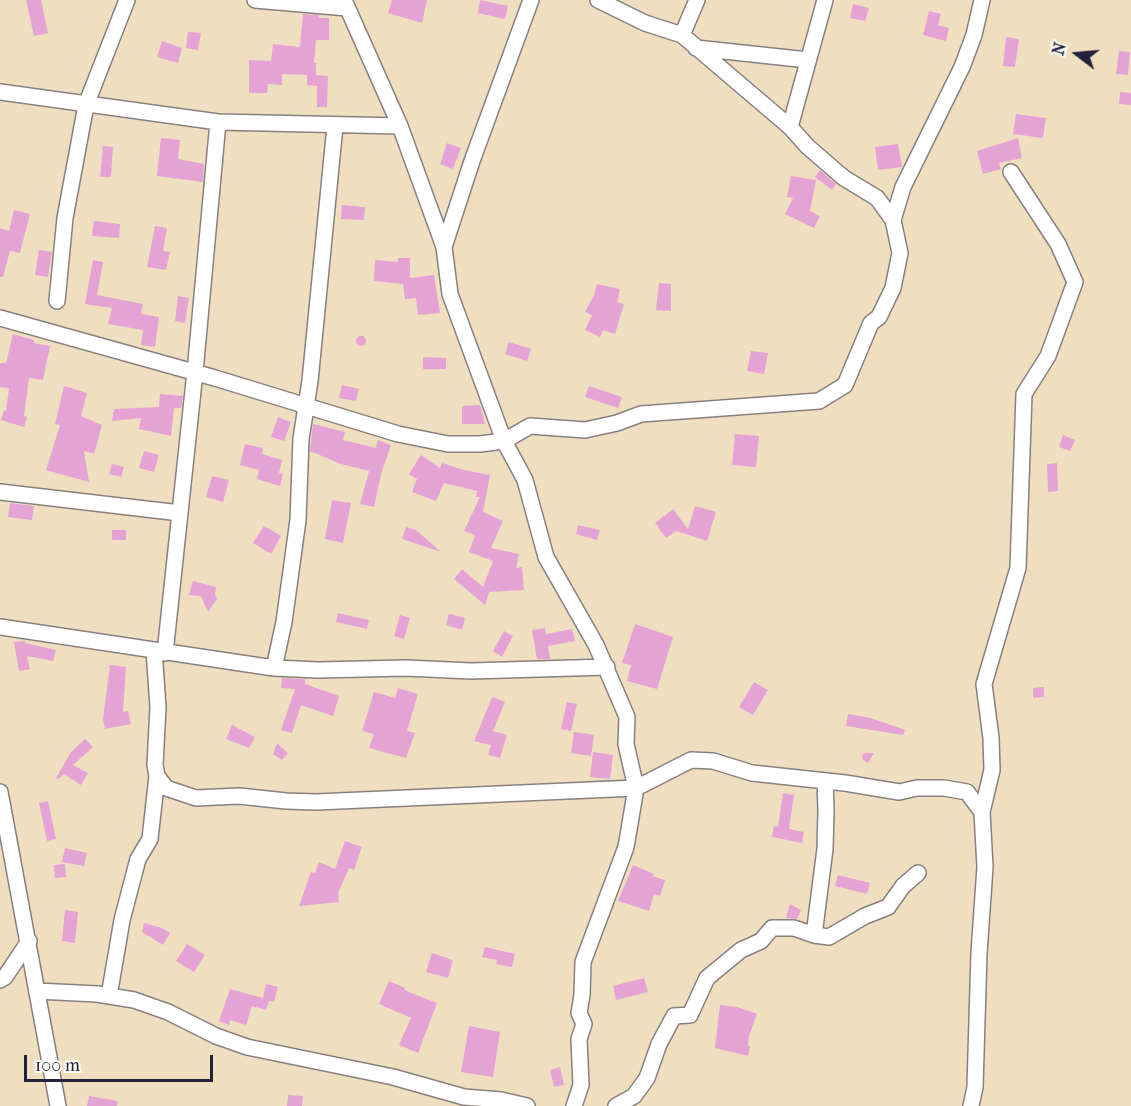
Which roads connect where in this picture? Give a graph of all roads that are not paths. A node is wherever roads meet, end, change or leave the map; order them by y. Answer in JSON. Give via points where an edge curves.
{"nodes":[{"id":1,"x":127,"y":0,"type":"edge"},
{"id":2,"x":255,"y":0,"type":"edge"},
{"id":3,"x":531,"y":0,"type":"edge"},
{"id":4,"x":598,"y":0,"type":"edge"},
{"id":5,"x":697,"y":0,"type":"edge"},
{"id":6,"x":825,"y":0,"type":"edge"},
{"id":7,"x":982,"y":0,"type":"edge"},
{"id":8,"x":346,"y":4,"type":"edge"},
{"id":9,"x":682,"y":35,"type":"junction"},
{"id":10,"x":696,"y":48,"type":"junction"},
{"id":11,"x":808,"y":60,"type":"junction"},
{"id":12,"x":0,"y":92,"type":"edge"},
{"id":13,"x":86,"y":105,"type":"junction"},
{"id":14,"x":218,"y":122,"type":"junction"},
{"id":15,"x":335,"y":126,"type":"junction"},
{"id":16,"x":400,"y":126,"type":"junction"},
{"id":17,"x":790,"y":127,"type":"junction"},
{"id":18,"x":1011,"y":172,"type":"dead end"},
{"id":19,"x":903,"y":187,"type":"junction"},
{"id":20,"x":877,"y":198,"type":"junction"},
{"id":21,"x":893,"y":220,"type":"junction"},
{"id":22,"x":444,"y":247,"type":"junction"},
{"id":23,"x":57,"y":301,"type":"dead end"},
{"id":24,"x":0,"y":318,"type":"edge"},
{"id":25,"x":195,"y":372,"type":"junction"},
{"id":26,"x":305,"y":406,"type":"junction"},
{"id":27,"x":504,"y":441,"type":"junction"},
{"id":28,"x":0,"y":492,"type":"edge"},
{"id":29,"x":180,"y":513,"type":"junction"},
{"id":30,"x":0,"y":627,"type":"edge"},
{"id":31,"x":160,"y":651,"type":"junction"},
{"id":32,"x":607,"y":667,"type":"junction"},
{"id":33,"x":274,"y":668,"type":"junction"},
{"id":34,"x":157,"y":776,"type":"junction"},
{"id":35,"x":825,"y":781,"type":"junction"},
{"id":36,"x":636,"y":788,"type":"junction"},
{"id":37,"x":0,"y":792,"type":"edge"},
{"id":38,"x":981,"y":812,"type":"junction"},
{"id":39,"x":918,"y":873,"type":"dead end"},
{"id":40,"x":814,"y":935,"type":"junction"},
{"id":41,"x":29,"y":941,"type":"junction"},
{"id":42,"x":0,"y":980,"type":"edge"},
{"id":43,"x":37,"y":991,"type":"junction"},
{"id":44,"x":109,"y":996,"type":"junction"},
{"id":45,"x":464,"y":1102,"type":"edge"},
{"id":46,"x":58,"y":1106,"type":"edge"},
{"id":47,"x":526,"y":1106,"type":"edge"},
{"id":48,"x":574,"y":1106,"type":"edge"},
{"id":49,"x":616,"y":1106,"type":"edge"},
{"id":50,"x":971,"y":1106,"type":"edge"}],
"edges":[{"from":1,"to":13,"type":"street"},
{"from":2,"to":8,"type":"street"},
{"from":3,"to":22,"type":"street"},
{"from":4,"to":9,"type":"street","via":[[645,23]]},
{"from":5,"to":9,"type":"street"},
{"from":6,"to":11,"type":"street"},
{"from":7,"to":19,"type":"street","via":[[962,67]]},
{"from":8,"to":16,"type":"street"},
{"from":9,"to":10,"type":"street"},
{"from":10,"to":11,"type":"street"},
{"from":10,"to":17,"type":"street"},
{"from":11,"to":17,"type":"street"},
{"from":12,"to":13,"type":"street"},
{"from":13,"to":14,"type":"street"},
{"from":13,"to":23,"type":"street","via":[[65,218]]},
{"from":14,"to":15,"type":"street"},
{"from":14,"to":25,"type":"street"},
{"from":15,"to":16,"type":"street"},
{"from":15,"to":26,"type":"street"},
{"from":16,"to":22,"type":"street"},
{"from":17,"to":20,"type":"street","via":[[844,178]]},
{"from":18,"to":38,"type":"street","via":[[1058,244],[1075,282],[1048,356],[1024,394],[1018,568],[984,684],[992,770]]},
{"from":19,"to":20,"type":"street"},
{"from":19,"to":21,"type":"street"},
{"from":20,"to":21,"type":"street"},
{"from":21,"to":27,"type":"street","via":[[900,253],[893,288],[866,332],[845,385],[819,401],[641,414],[585,430],[530,426]]},
{"from":22,"to":27,"type":"street","via":[[450,294]]},
{"from":24,"to":25,"type":"street"},
{"from":25,"to":26,"type":"street"},
{"from":25,"to":29,"type":"street"},
{"from":26,"to":27,"type":"street","via":[[432,442],[464,445]]},
{"from":26,"to":33,"type":"street","via":[[298,520]]},
{"from":27,"to":32,"type":"street","via":[[525,480],[546,557]]},
{"from":28,"to":29,"type":"street"},
{"from":29,"to":31,"type":"street"},
{"from":30,"to":31,"type":"street"},
{"from":31,"to":33,"type":"street"},
{"from":31,"to":34,"type":"street"},
{"from":32,"to":33,"type":"street","via":[[471,671]]},
{"from":32,"to":36,"type":"street","via":[[627,717],[626,744]]},
{"from":34,"to":36,"type":"street","via":[[166,788],[196,798],[239,796],[316,802]]},
{"from":34,"to":44,"type":"street","via":[[150,838],[138,859],[122,920]]},
{"from":35,"to":36,"type":"street","via":[[752,773],[712,761],[691,760]]},
{"from":35,"to":38,"type":"street","via":[[899,792],[944,788],[968,792]]},
{"from":35,"to":40,"type":"street","via":[[825,849]]},
{"from":36,"to":48,"type":"street","via":[[626,848],[583,962],[579,1013],[584,1024],[579,1039],[581,1085]]},
{"from":37,"to":41,"type":"street"},
{"from":38,"to":50,"type":"street","via":[[985,867]]},
{"from":39,"to":40,"type":"street","via":[[888,907],[829,937]]},
{"from":40,"to":49,"type":"street","via":[[794,928],[772,928],[761,941],[741,950],[707,978],[690,1015],[674,1016],[647,1078],[634,1096]]},
{"from":41,"to":42,"type":"street"},
{"from":41,"to":43,"type":"street"},
{"from":43,"to":44,"type":"street"},
{"from":43,"to":46,"type":"street"},
{"from":44,"to":45,"type":"street","via":[[168,1011],[247,1047],[393,1077]]},
{"from":45,"to":47,"type":"street","via":[[501,1100]]}]}
